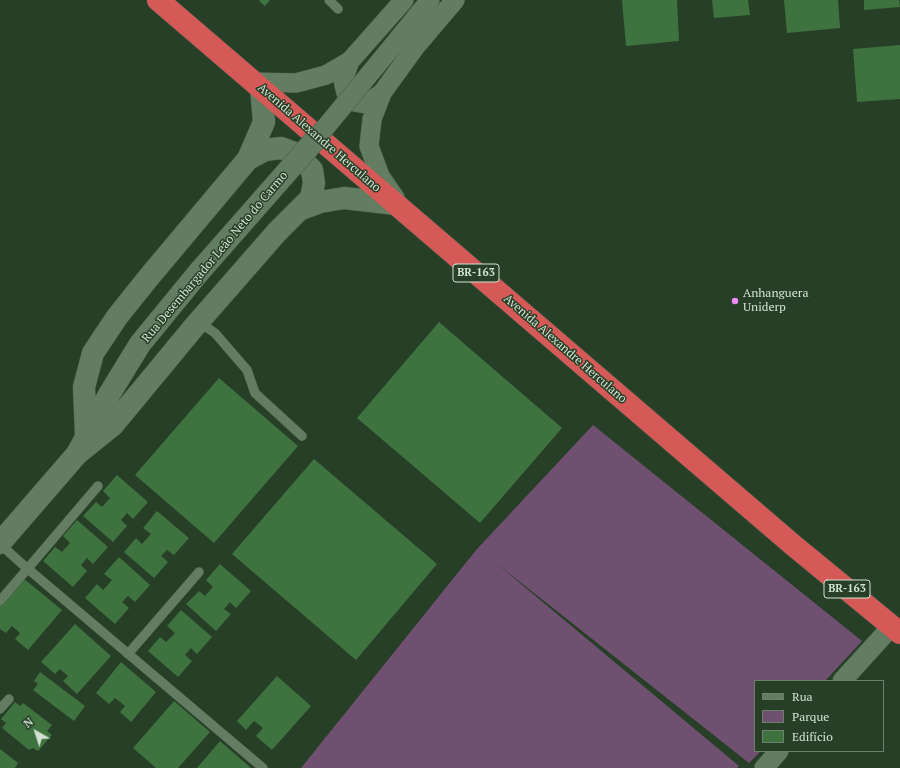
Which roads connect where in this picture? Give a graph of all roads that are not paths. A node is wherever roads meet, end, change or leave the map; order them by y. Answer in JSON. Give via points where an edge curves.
{"nodes":[{"id":1,"x":158,"y":0,"type":"edge"},
{"id":2,"x":329,"y":0,"type":"edge"},
{"id":3,"x":404,"y":0,"type":"edge"},
{"id":4,"x":430,"y":0,"type":"edge"},
{"id":5,"x":455,"y":0,"type":"edge"},
{"id":6,"x":338,"y":8,"type":"dead end"},
{"id":7,"x":350,"y":62,"type":"junction"},
{"id":8,"x":258,"y":85,"type":"junction"},
{"id":9,"x":382,"y":93,"type":"junction"},
{"id":10,"x":315,"y":140,"type":"joint"},
{"id":11,"x":248,"y":159,"type":"junction"},
{"id":12,"x":400,"y":207,"type":"junction"},
{"id":13,"x":299,"y":210,"type":"junction"},
{"id":14,"x":199,"y":322,"type":"junction"},
{"id":15,"x":302,"y":436,"type":"dead end"},
{"id":16,"x":81,"y":445,"type":"junction"},
{"id":17,"x":98,"y":486,"type":"dead end"},
{"id":18,"x":0,"y":543,"type":"edge"},
{"id":19,"x":28,"y":568,"type":"junction"},
{"id":20,"x":199,"y":572,"type":"dead end"},
{"id":21,"x":0,"y":601,"type":"edge"},
{"id":22,"x":896,"y":629,"type":"edge"},
{"id":23,"x":128,"y":654,"type":"junction"},
{"id":24,"x":843,"y":680,"type":"edge"},
{"id":25,"x":9,"y":698,"type":"dead end"},
{"id":26,"x":0,"y":709,"type":"edge"},
{"id":27,"x":778,"y":752,"type":"edge"},
{"id":28,"x":263,"y":768,"type":"edge"},
{"id":29,"x":764,"y":768,"type":"edge"}],
"edges":[{"from":1,"to":8,"type":"highway","name":"Avenida Alexandre Herculano","number":"BR-163"},
{"from":2,"to":6,"type":"lane"},
{"from":3,"to":7,"type":"street"},
{"from":4,"to":10,"type":"street","name":"Rua Desembargador Leão Neto do Carmo","bridge":true},
{"from":5,"to":9,"type":"street","via":[[416,46]]},
{"from":7,"to":8,"type":"street","via":[[326,75],[296,83]]},
{"from":7,"to":9,"type":"street","via":[[342,80],[346,93],[354,102],[366,104]]},
{"from":8,"to":11,"type":"main road","via":[[264,122]]},
{"from":8,"to":12,"type":"highway","name":"Avenida Alexandre Herculano","number":"BR-163"},
{"from":9,"to":12,"type":"street","via":[[372,119],[369,146],[380,176]]},
{"from":10,"to":16,"type":"main road","name":"Rua Desembargador Leão Neto do Carmo","bridge":true,"via":[[199,272],[140,344]]},
{"from":11,"to":13,"type":"main road","via":[[265,150],[281,148],[295,152],[312,170],[314,183],[311,198]]},
{"from":11,"to":16,"type":"main road","via":[[144,282],[93,353],[84,387]]},
{"from":12,"to":13,"type":"main road","via":[[344,198],[320,202]]},
{"from":12,"to":22,"type":"highway","name":"Avenida Alexandre Herculano","number":"BR-163","via":[[787,540]]},
{"from":13,"to":14,"type":"main road"},
{"from":14,"to":15,"type":"lane","via":[[215,333],[247,370],[254,393]]},
{"from":14,"to":16,"type":"main road","via":[[113,425]]},
{"from":16,"to":18,"type":"main road","name":"Rua Desembargador Leão Neto do Carmo"},
{"from":17,"to":19,"type":"lane"},
{"from":18,"to":19,"type":"lane"},
{"from":19,"to":21,"type":"lane"},
{"from":19,"to":23,"type":"lane"},
{"from":20,"to":23,"type":"lane"},
{"from":22,"to":24,"type":"street"},
{"from":23,"to":28,"type":"lane"},
{"from":25,"to":26,"type":"lane"},
{"from":27,"to":29,"type":"street"}]}
